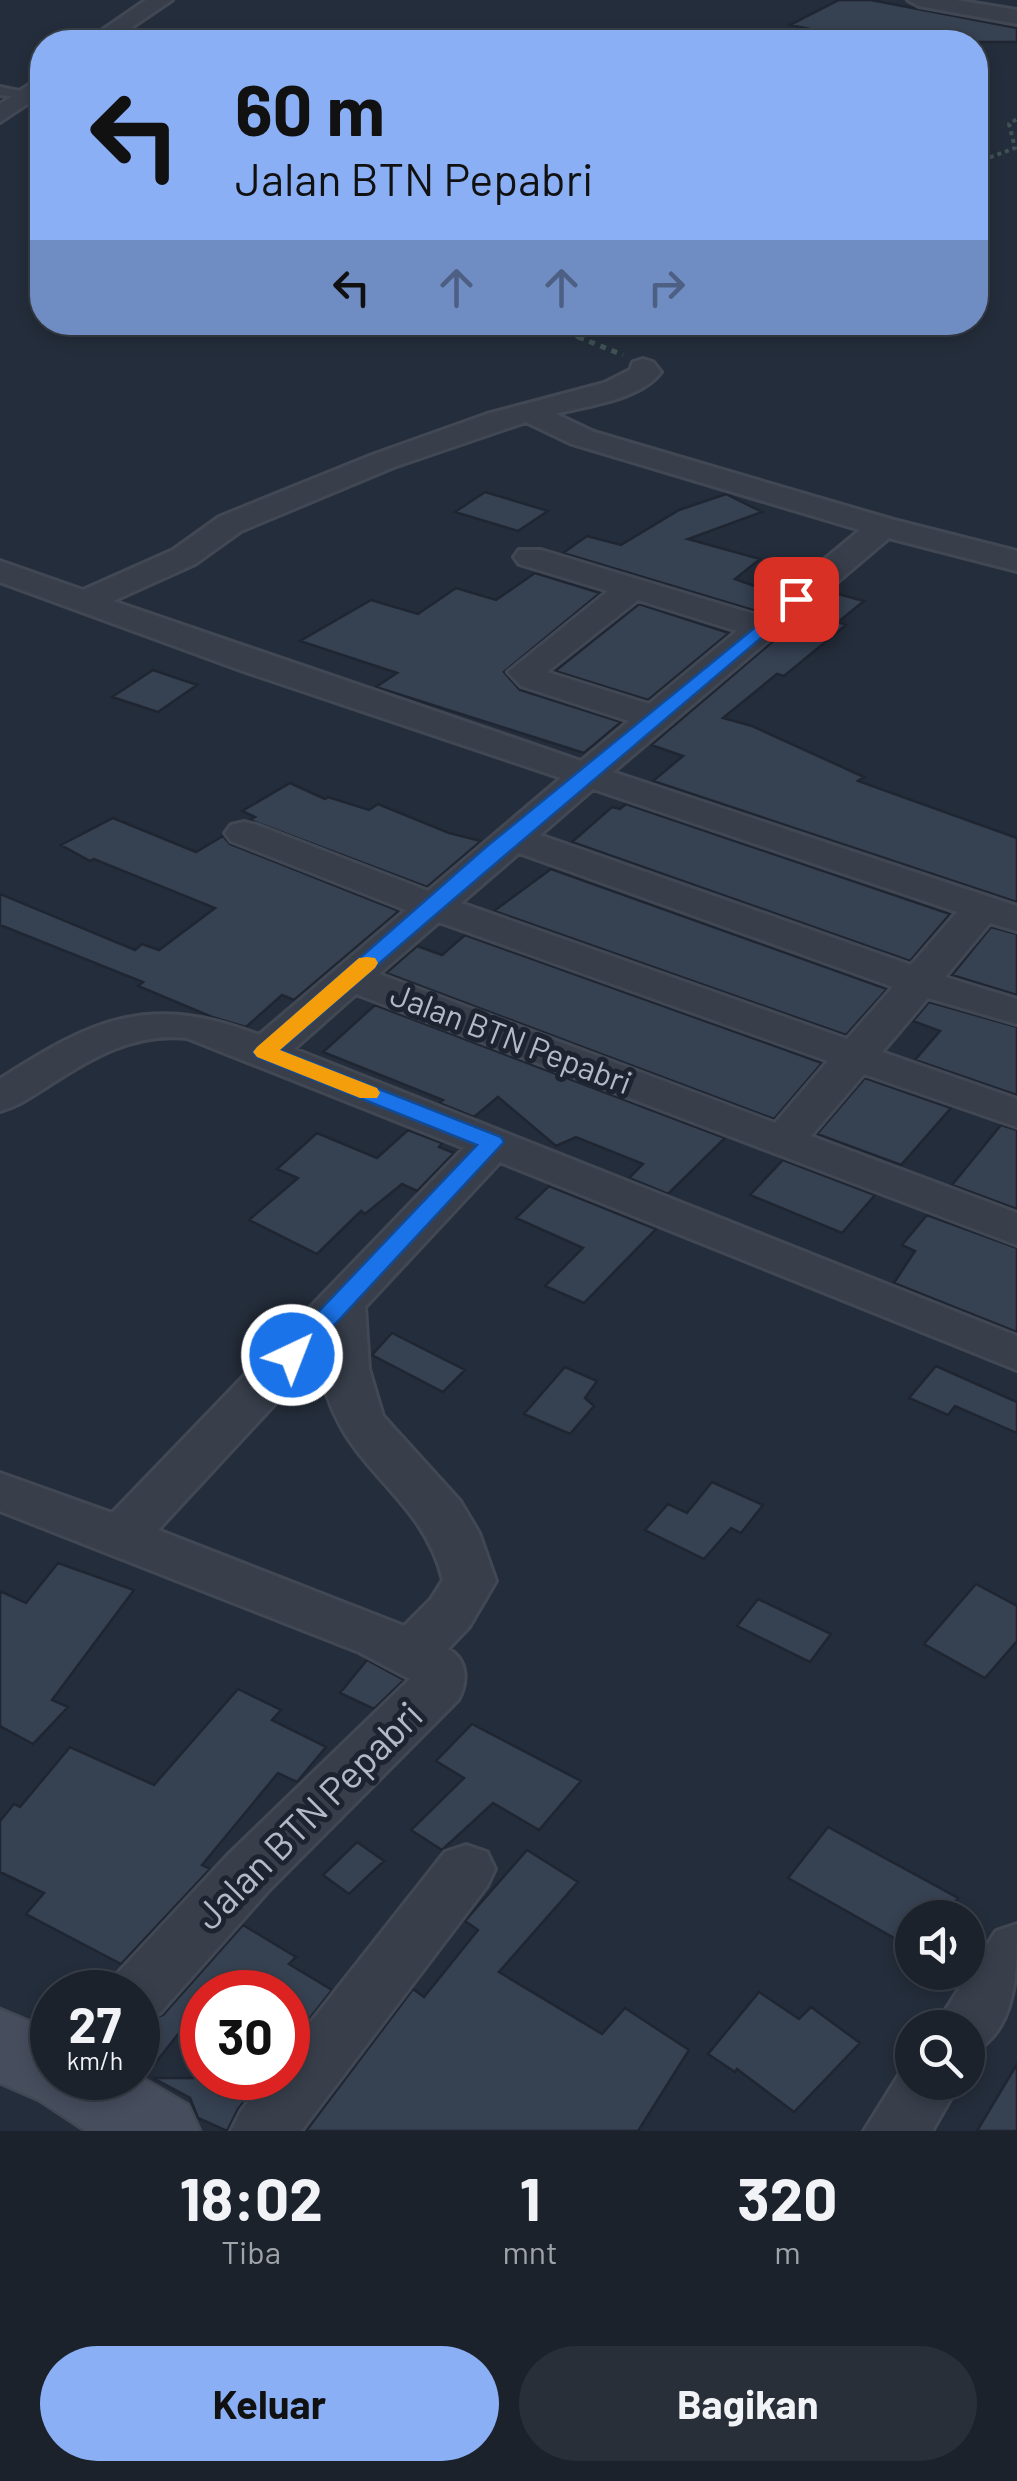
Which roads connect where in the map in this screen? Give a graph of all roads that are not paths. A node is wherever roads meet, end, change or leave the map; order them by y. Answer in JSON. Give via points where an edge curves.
{"nodes":[{"id":1,"x":161,"y":0,"type":"edge"},
{"id":2,"x":919,"y":0,"type":"edge"},
{"id":3,"x":1017,"y":17,"type":"edge"},
{"id":4,"x":115,"y":30,"type":"edge"},
{"id":5,"x":30,"y":88,"type":"edge"},
{"id":6,"x":0,"y":90,"type":"edge"},
{"id":7,"x":30,"y":92,"type":"edge"},
{"id":8,"x":0,"y":116,"type":"edge"},
{"id":9,"x":643,"y":368,"type":"road end"},
{"id":10,"x":527,"y":412,"type":"junction"},
{"id":11,"x":884,"y":527,"type":"junction"},
{"id":12,"x":530,"y":557,"type":"dead end"},
{"id":13,"x":1017,"y":560,"type":"edge"},
{"id":14,"x":0,"y":571,"type":"edge"},
{"id":15,"x":633,"y":588,"type":"junction"},
{"id":16,"x":84,"y":602,"type":"junction"},
{"id":17,"x":761,"y":627,"type":"junction"},
{"id":18,"x":657,"y":718,"type":"junction"},
{"id":19,"x":591,"y":775,"type":"junction"},
{"id":20,"x":244,"y":833,"type":"dead end"},
{"id":21,"x":510,"y":838,"type":"junction"},
{"id":22,"x":431,"y":906,"type":"junction"},
{"id":23,"x":1000,"y":913,"type":"edge"},
{"id":24,"x":350,"y":978,"type":"junction"},
{"id":25,"x":922,"y":983,"type":"junction"},
{"id":26,"x":1017,"y":1012,"type":"edge"},
{"id":27,"x":265,"y":1052,"type":"junction"},
{"id":28,"x":858,"y":1056,"type":"junction"},
{"id":29,"x":0,"y":1098,"type":"edge"},
{"id":30,"x":1017,"y":1114,"type":"edge"},
{"id":31,"x":492,"y":1142,"type":"junction"},
{"id":32,"x":782,"y":1144,"type":"junction"},
{"id":33,"x":1017,"y":1230,"type":"edge"},
{"id":34,"x":341,"y":1303,"type":"junction"},
{"id":35,"x":1017,"y":1354,"type":"edge"},
{"id":36,"x":0,"y":1491,"type":"edge"},
{"id":37,"x":121,"y":1536,"type":"junction"},
{"id":38,"x":410,"y":1653,"type":"junction"},
{"id":39,"x":466,"y":1869,"type":"dead end"},
{"id":40,"x":1017,"y":1949,"type":"edge"},
{"id":41,"x":160,"y":1970,"type":"edge"},
{"id":42,"x":977,"y":2010,"type":"edge"},
{"id":43,"x":0,"y":2044,"type":"edge"},
{"id":44,"x":30,"y":2058,"type":"edge"},
{"id":45,"x":106,"y":2100,"type":"edge"},
{"id":46,"x":916,"y":2100,"type":"edge"},
{"id":47,"x":158,"y":2131,"type":"edge"},
{"id":48,"x":263,"y":2131,"type":"edge"},
{"id":49,"x":896,"y":2131,"type":"edge"}],
"edges":[{"from":1,"to":4,"type":"street"},
{"from":2,"to":3,"type":"street"},
{"from":5,"to":6,"type":"lane"},
{"from":7,"to":8,"type":"street"},
{"from":9,"to":10,"type":"street","via":[[647,372],[614,388]]},
{"from":10,"to":11,"type":"street","via":[[583,438]]},
{"from":10,"to":16,"type":"street","via":[[230,524],[184,557]]},
{"from":11,"to":13,"type":"street"},
{"from":11,"to":17,"type":"street","name":"Jalan BTN Pepabri"},
{"from":12,"to":15,"type":"street"},
{"from":14,"to":16,"type":"street"},
{"from":15,"to":17,"type":"street"},
{"from":15,"to":18,"type":"street","via":[[526,672]]},
{"from":16,"to":19,"type":"street"},
{"from":17,"to":18,"type":"street","name":"Jalan BTN Pepabri"},
{"from":18,"to":19,"type":"street","name":"Jalan BTN Pepabri"},
{"from":19,"to":21,"type":"street","name":"Jalan BTN Pepabri"},
{"from":19,"to":23,"type":"street"},
{"from":20,"to":22,"type":"street"},
{"from":21,"to":22,"type":"street","name":"Jalan BTN Pepabri"},
{"from":21,"to":25,"type":"street"},
{"from":22,"to":24,"type":"street","name":"Jalan BTN Pepabri"},
{"from":22,"to":28,"type":"street"},
{"from":23,"to":25,"type":"street"},
{"from":24,"to":27,"type":"street","name":"Jalan BTN Pepabri"},
{"from":24,"to":32,"type":"street","name":"Jalan BTN Pepabri"},
{"from":25,"to":26,"type":"street"},
{"from":25,"to":28,"type":"street"},
{"from":27,"to":29,"type":"street","via":[[162,1023],[65,1057]]},
{"from":27,"to":31,"type":"street"},
{"from":28,"to":30,"type":"street"},
{"from":28,"to":32,"type":"street"},
{"from":31,"to":34,"type":"street"},
{"from":31,"to":35,"type":"street"},
{"from":32,"to":33,"type":"street","name":"Jalan BTN Pepabri"},
{"from":34,"to":37,"type":"street"},
{"from":34,"to":38,"type":"street","via":[[344,1371],[365,1429],[438,1508],[464,1547],[470,1581],[450,1613]]},
{"from":36,"to":37,"type":"street","name":"Jalan BTN Pepabri"},
{"from":37,"to":38,"type":"street","name":"Jalan BTN Pepabri"},
{"from":38,"to":41,"type":"street","name":"Jalan BTN Pepabri","via":[[436,1668],[439,1685]]},
{"from":39,"to":48,"type":"street"},
{"from":40,"to":42,"type":"street"},
{"from":43,"to":44,"type":"street"},
{"from":45,"to":47,"type":"street"},
{"from":46,"to":49,"type":"street"}]}
